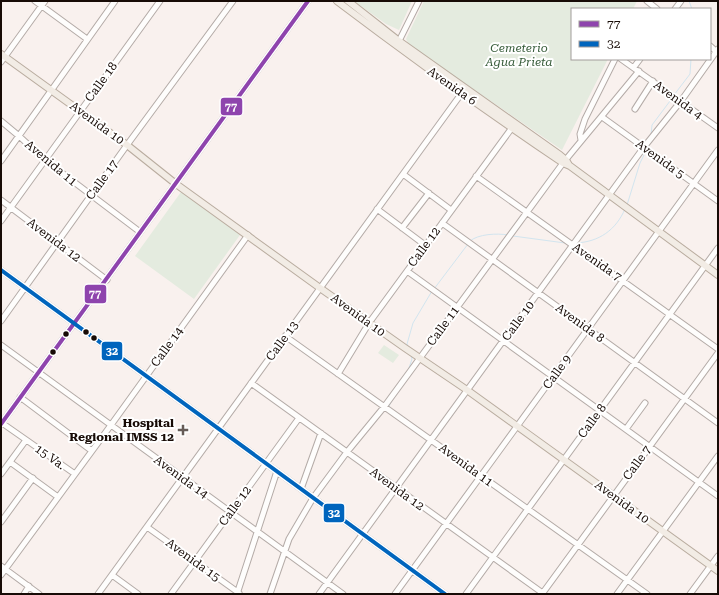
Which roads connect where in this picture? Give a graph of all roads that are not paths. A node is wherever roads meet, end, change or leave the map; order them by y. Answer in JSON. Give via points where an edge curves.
{"nodes":[{"id":1,"x":35,"y":1,"type":"edge"},
{"id":2,"x":115,"y":1,"type":"edge"},
{"id":3,"x":160,"y":1,"type":"edge"},
{"id":4,"x":233,"y":1,"type":"edge"},
{"id":5,"x":308,"y":1,"type":"edge"},
{"id":6,"x":337,"y":1,"type":"edge"},
{"id":7,"x":348,"y":1,"type":"edge"},
{"id":8,"x":418,"y":1,"type":"edge"},
{"id":9,"x":648,"y":1,"type":"edge"},
{"id":10,"x":44,"y":3,"type":"edge"},
{"id":11,"x":656,"y":8,"type":"edge"},
{"id":12,"x":87,"y":39,"type":"junction"},
{"id":13,"x":398,"y":43,"type":"junction"},
{"id":14,"x":717,"y":51,"type":"edge"},
{"id":15,"x":2,"y":58,"type":"edge"},
{"id":16,"x":711,"y":59,"type":"edge"},
{"id":17,"x":615,"y":60,"type":"edge"},
{"id":18,"x":622,"y":60,"type":"edge"},
{"id":19,"x":639,"y":60,"type":"edge"},
{"id":20,"x":710,"y":60,"type":"edge"},
{"id":21,"x":634,"y":68,"type":"junction"},
{"id":22,"x":639,"y":71,"type":"junction"},
{"id":23,"x":653,"y":81,"type":"junction"},
{"id":24,"x":464,"y":90,"type":"junction"},
{"id":25,"x":52,"y":91,"type":"junction"},
{"id":26,"x":680,"y":101,"type":"junction"},
{"id":27,"x":634,"y":109,"type":"dead end"},
{"id":28,"x":80,"y":111,"type":"junction"},
{"id":29,"x":602,"y":117,"type":"junction"},
{"id":30,"x":1,"y":122,"type":"edge"},
{"id":31,"x":514,"y":126,"type":"junction"},
{"id":32,"x":718,"y":128,"type":"edge"},
{"id":33,"x":19,"y":136,"type":"junction"},
{"id":34,"x":581,"y":140,"type":"junction"},
{"id":35,"x":127,"y":145,"type":"junction"},
{"id":36,"x":644,"y":147,"type":"junction"},
{"id":37,"x":718,"y":150,"type":"edge"},
{"id":38,"x":45,"y":160,"type":"junction"},
{"id":39,"x":1,"y":161,"type":"edge"},
{"id":40,"x":564,"y":161,"type":"junction"},
{"id":41,"x":403,"y":174,"type":"junction"},
{"id":42,"x":476,"y":176,"type":"junction"},
{"id":43,"x":176,"y":184,"type":"junction"},
{"id":44,"x":694,"y":184,"type":"junction"},
{"id":45,"x":428,"y":193,"type":"junction"},
{"id":46,"x":91,"y":195,"type":"junction"},
{"id":47,"x":609,"y":196,"type":"junction"},
{"id":48,"x":1,"y":200,"type":"edge"},
{"id":49,"x":718,"y":201,"type":"edge"},
{"id":50,"x":10,"y":208,"type":"junction"},
{"id":51,"x":377,"y":209,"type":"junction"},
{"id":52,"x":451,"y":210,"type":"junction"},
{"id":53,"x":527,"y":213,"type":"junction"},
{"id":54,"x":1,"y":221,"type":"edge"},
{"id":55,"x":442,"y":223,"type":"junction"},
{"id":56,"x":402,"y":228,"type":"junction"},
{"id":57,"x":140,"y":232,"type":"junction"},
{"id":58,"x":659,"y":232,"type":"junction"},
{"id":59,"x":248,"y":235,"type":"junction"},
{"id":60,"x":56,"y":243,"type":"junction"},
{"id":61,"x":426,"y":245,"type":"junction"},
{"id":62,"x":573,"y":245,"type":"junction"},
{"id":63,"x":718,"y":248,"type":"edge"},
{"id":64,"x":492,"y":260,"type":"junction"},
{"id":65,"x":706,"y":266,"type":"junction"},
{"id":66,"x":1,"y":270,"type":"edge"},
{"id":67,"x":407,"y":271,"type":"junction"},
{"id":68,"x":718,"y":274,"type":"edge"},
{"id":69,"x":107,"y":280,"type":"junction"},
{"id":70,"x":623,"y":281,"type":"junction"},
{"id":71,"x":25,"y":288,"type":"junction"},
{"id":72,"x":320,"y":288,"type":"junction"},
{"id":73,"x":538,"y":293,"type":"junction"},
{"id":74,"x":457,"y":307,"type":"junction"},
{"id":75,"x":670,"y":314,"type":"junction"},
{"id":76,"x":1,"y":321,"type":"edge"},
{"id":77,"x":74,"y":323,"type":"junction"},
{"id":78,"x":369,"y":323,"type":"junction"},
{"id":79,"x":588,"y":329,"type":"junction"},
{"id":80,"x":285,"y":336,"type":"junction"},
{"id":81,"x":503,"y":341,"type":"junction"},
{"id":82,"x":1,"y":345,"type":"edge"},
{"id":83,"x":718,"y":349,"type":"edge"},
{"id":84,"x":718,"y":353,"type":"edge"},
{"id":85,"x":417,"y":357,"type":"junction"},
{"id":86,"x":635,"y":363,"type":"junction"},
{"id":87,"x":38,"y":372,"type":"junction"},
{"id":88,"x":338,"y":374,"type":"junction"},
{"id":89,"x":146,"y":376,"type":"junction"},
{"id":90,"x":553,"y":377,"type":"junction"},
{"id":91,"x":251,"y":383,"type":"junction"},
{"id":92,"x":467,"y":390,"type":"junction"},
{"id":93,"x":20,"y":397,"type":"junction"},
{"id":94,"x":684,"y":398,"type":"junction"},
{"id":95,"x":645,"y":403,"type":"dead end"},
{"id":96,"x":384,"y":407,"type":"junction"},
{"id":97,"x":600,"y":410,"type":"junction"},
{"id":98,"x":3,"y":416,"type":"edge"},
{"id":99,"x":299,"y":418,"type":"junction"},
{"id":100,"x":718,"y":423,"type":"edge"},
{"id":101,"x":1,"y":424,"type":"edge"},
{"id":102,"x":111,"y":425,"type":"junction"},
{"id":103,"x":517,"y":426,"type":"junction"},
{"id":104,"x":218,"y":428,"type":"junction"},
{"id":105,"x":626,"y":429,"type":"junction"},
{"id":106,"x":321,"y":433,"type":"junction"},
{"id":107,"x":26,"y":440,"type":"junction"},
{"id":108,"x":431,"y":441,"type":"junction"},
{"id":109,"x":649,"y":446,"type":"junction"},
{"id":110,"x":92,"y":451,"type":"junction"},
{"id":111,"x":347,"y":452,"type":"junction"},
{"id":112,"x":718,"y":456,"type":"edge"},
{"id":113,"x":564,"y":460,"type":"junction"},
{"id":114,"x":10,"y":462,"type":"junction"},
{"id":115,"x":266,"y":463,"type":"junction"},
{"id":116,"x":277,"y":471,"type":"junction"},
{"id":117,"x":1,"y":474,"type":"edge"},
{"id":118,"x":75,"y":474,"type":"junction"},
{"id":119,"x":481,"y":476,"type":"junction"},
{"id":120,"x":33,"y":478,"type":"junction"},
{"id":121,"x":182,"y":478,"type":"junction"},
{"id":122,"x":699,"y":482,"type":"junction"},
{"id":123,"x":396,"y":488,"type":"junction"},
{"id":124,"x":301,"y":489,"type":"junction"},
{"id":125,"x":613,"y":496,"type":"junction"},
{"id":126,"x":718,"y":496,"type":"edge"},
{"id":127,"x":58,"y":497,"type":"junction"},
{"id":128,"x":313,"y":498,"type":"junction"},
{"id":129,"x":528,"y":510,"type":"junction"},
{"id":130,"x":230,"y":512,"type":"junction"},
{"id":131,"x":1,"y":522,"type":"edge"},
{"id":132,"x":446,"y":524,"type":"junction"},
{"id":133,"x":147,"y":527,"type":"junction"},
{"id":134,"x":663,"y":531,"type":"junction"},
{"id":135,"x":257,"y":532,"type":"junction"},
{"id":136,"x":363,"y":534,"type":"junction"},
{"id":137,"x":577,"y":545,"type":"junction"},
{"id":138,"x":284,"y":552,"type":"junction"},
{"id":139,"x":718,"y":556,"type":"edge"},
{"id":140,"x":493,"y":557,"type":"junction"},
{"id":141,"x":195,"y":562,"type":"junction"},
{"id":142,"x":711,"y":566,"type":"junction"},
{"id":143,"x":3,"y":568,"type":"edge"},
{"id":144,"x":413,"y":570,"type":"junction"},
{"id":145,"x":718,"y":571,"type":"edge"},
{"id":146,"x":1,"y":575,"type":"edge"},
{"id":147,"x":112,"y":575,"type":"junction"},
{"id":148,"x":627,"y":580,"type":"junction"},
{"id":149,"x":327,"y":583,"type":"junction"},
{"id":150,"x":29,"y":586,"type":"junction"},
{"id":151,"x":238,"y":593,"type":"edge"},
{"id":152,"x":24,"y":594,"type":"edge"},
{"id":153,"x":39,"y":594,"type":"edge"},
{"id":154,"x":98,"y":594,"type":"edge"},
{"id":155,"x":138,"y":594,"type":"edge"},
{"id":156,"x":171,"y":594,"type":"edge"},
{"id":157,"x":270,"y":594,"type":"edge"},
{"id":158,"x":319,"y":594,"type":"edge"},
{"id":159,"x":343,"y":594,"type":"edge"},
{"id":160,"x":395,"y":594,"type":"edge"},
{"id":161,"x":446,"y":594,"type":"edge"},
{"id":162,"x":466,"y":594,"type":"edge"},
{"id":163,"x":543,"y":594,"type":"edge"},
{"id":164,"x":617,"y":594,"type":"edge"},
{"id":165,"x":647,"y":594,"type":"edge"},
{"id":166,"x":690,"y":594,"type":"edge"}],
"edges":[{"from":1,"to":10,"type":"street"},
{"from":2,"to":12,"type":"street"},
{"from":3,"to":28,"type":"street","name":"Calle 18"},
{"from":4,"to":35,"type":"street","name":"Calle 17"},
{"from":5,"to":43,"type":"street"},
{"from":6,"to":13,"type":"main road","name":"Avenida 6"},
{"from":7,"to":13,"type":"main road","name":"Avenida 6"},
{"from":8,"to":13,"type":"street"},
{"from":9,"to":11,"type":"street"},
{"from":10,"to":12,"type":"street"},
{"from":10,"to":15,"type":"street"},
{"from":12,"to":25,"type":"street"},
{"from":13,"to":24,"type":"main road","name":"Avenida 6"},
{"from":14,"to":16,"type":"street","name":"Calle 10"},
{"from":15,"to":25,"type":"main road","name":"Avenida 10"},
{"from":17,"to":34,"type":"street","via":[[585,120],[580,134]]},
{"from":18,"to":21,"type":"street","name":"Avenida 4"},
{"from":19,"to":21,"type":"street"},
{"from":20,"to":26,"type":"street","name":"Calle 10"},
{"from":21,"to":22,"type":"street","name":"Avenida 4"},
{"from":22,"to":23,"type":"street","name":"Avenida 4"},
{"from":22,"to":29,"type":"street","name":"Calle 11"},
{"from":23,"to":26,"type":"street","name":"Avenida 4"},
{"from":23,"to":27,"type":"street"},
{"from":24,"to":31,"type":"main road","name":"Avenida 6"},
{"from":24,"to":41,"type":"street","name":"Calle 13"},
{"from":25,"to":28,"type":"main road","name":"Avenida 10"},
{"from":25,"to":33,"type":"street"},
{"from":26,"to":32,"type":"street","name":"Avenida 4"},
{"from":26,"to":36,"type":"street","name":"Calle 10"},
{"from":28,"to":35,"type":"main road","name":"Avenida 10"},
{"from":28,"to":38,"type":"street","name":"Calle 18"},
{"from":29,"to":34,"type":"street","name":"Calle 11"},
{"from":29,"to":36,"type":"street","name":"Avenida 5"},
{"from":30,"to":33,"type":"street","name":"Avenida 11"},
{"from":31,"to":40,"type":"main road","name":"Avenida 6"},
{"from":31,"to":42,"type":"street","name":"Calle 12"},
{"from":33,"to":38,"type":"street","name":"Avenida 11"},
{"from":33,"to":39,"type":"street"},
{"from":34,"to":40,"type":"street","name":"Calle 11"},
{"from":35,"to":43,"type":"main road","name":"Avenida 10"},
{"from":35,"to":46,"type":"street","name":"Calle 17"},
{"from":36,"to":44,"type":"street","name":"Avenida 5"},
{"from":36,"to":47,"type":"street","name":"Calle 10"},
{"from":37,"to":44,"type":"street","name":"Calle 9"},
{"from":38,"to":46,"type":"street","name":"Avenida 11"},
{"from":38,"to":50,"type":"street","name":"Calle 18"},
{"from":40,"to":47,"type":"main road","name":"Avenida 6"},
{"from":40,"to":53,"type":"street","name":"Calle 11"},
{"from":41,"to":45,"type":"street"},
{"from":41,"to":51,"type":"street","name":"Calle 13"},
{"from":42,"to":52,"type":"street","name":"Calle 12"},
{"from":42,"to":53,"type":"street","name":"Avenida 7"},
{"from":43,"to":57,"type":"street"},
{"from":43,"to":59,"type":"main road","name":"Avenida 10"},
{"from":44,"to":49,"type":"street","name":"Avenida 5"},
{"from":44,"to":58,"type":"street","name":"Calle 9"},
{"from":45,"to":52,"type":"street"},
{"from":45,"to":56,"type":"street"},
{"from":46,"to":57,"type":"street","name":"Avenida 11"},
{"from":46,"to":60,"type":"street","name":"Calle 17"},
{"from":47,"to":58,"type":"main road","name":"Avenida 6"},
{"from":47,"to":62,"type":"street","name":"Calle 10"},
{"from":48,"to":50,"type":"street","name":"Avenida 12"},
{"from":50,"to":54,"type":"street","name":"Calle 18"},
{"from":50,"to":60,"type":"street","name":"Avenida 12"},
{"from":51,"to":56,"type":"street"},
{"from":51,"to":72,"type":"street","name":"Calle 13"},
{"from":52,"to":55,"type":"street","name":"Calle 12"},
{"from":53,"to":62,"type":"street","name":"Avenida 7"},
{"from":53,"to":64,"type":"street","name":"Calle 11"},
{"from":55,"to":61,"type":"street","name":"Calle 12"},
{"from":55,"to":64,"type":"street","name":"Avenida 8"},
{"from":56,"to":61,"type":"street"},
{"from":57,"to":69,"type":"street"},
{"from":58,"to":65,"type":"main road","name":"Avenida 6"},
{"from":58,"to":70,"type":"street","name":"Calle 9"},
{"from":59,"to":72,"type":"main road","name":"Avenida 10"},
{"from":59,"to":89,"type":"street","name":"Calle 14"},
{"from":60,"to":69,"type":"street","name":"Avenida 12"},
{"from":60,"to":71,"type":"street","name":"Calle 17"},
{"from":61,"to":67,"type":"street","name":"Calle 12"},
{"from":62,"to":70,"type":"street","name":"Avenida 7"},
{"from":62,"to":73,"type":"street","name":"Calle 10"},
{"from":63,"to":65,"type":"street","name":"Calle 8"},
{"from":64,"to":73,"type":"street","name":"Avenida 8"},
{"from":64,"to":74,"type":"street","name":"Calle 11"},
{"from":65,"to":68,"type":"main road","name":"Avenida 6"},
{"from":65,"to":75,"type":"street","name":"Calle 8"},
{"from":66,"to":71,"type":"street"},
{"from":67,"to":74,"type":"street"},
{"from":67,"to":78,"type":"street","name":"Calle 12"},
{"from":69,"to":77,"type":"street"},
{"from":70,"to":75,"type":"street","name":"Avenida 7"},
{"from":70,"to":79,"type":"street","name":"Calle 9"},
{"from":71,"to":76,"type":"street","name":"Calle 17"},
{"from":71,"to":77,"type":"street"},
{"from":72,"to":78,"type":"main road","name":"Avenida 10"},
{"from":72,"to":80,"type":"street","name":"Calle 13"},
{"from":73,"to":79,"type":"street","name":"Avenida 8"},
{"from":73,"to":81,"type":"street","name":"Calle 10"},
{"from":74,"to":81,"type":"street"},
{"from":74,"to":85,"type":"street","name":"Calle 11"},
{"from":75,"to":83,"type":"street","name":"Avenida 7"},
{"from":75,"to":86,"type":"street","name":"Calle 8"},
{"from":77,"to":87,"type":"street"},
{"from":77,"to":89,"type":"street"},
{"from":78,"to":85,"type":"main road","name":"Avenida 10"},
{"from":78,"to":88,"type":"street","name":"Calle 12"},
{"from":79,"to":86,"type":"street","name":"Avenida 8"},
{"from":79,"to":90,"type":"street","name":"Calle 9"},
{"from":80,"to":88,"type":"street","name":"Avenida 11"},
{"from":80,"to":91,"type":"street","name":"Calle 13"},
{"from":81,"to":90,"type":"street"},
{"from":81,"to":92,"type":"street","name":"Calle 10"},
{"from":82,"to":87,"type":"street","name":"Avenida 14"},
{"from":84,"to":94,"type":"street","name":"Calle 7"},
{"from":85,"to":92,"type":"main road","name":"Avenida 10"},
{"from":85,"to":96,"type":"street","name":"Calle 11"},
{"from":86,"to":94,"type":"street","name":"Avenida 8"},
{"from":86,"to":97,"type":"street","name":"Calle 8"},
{"from":87,"to":93,"type":"street"},
{"from":87,"to":102,"type":"street","name":"Avenida 14"},
{"from":88,"to":96,"type":"street","name":"Avenida 11"},
{"from":89,"to":102,"type":"street","name":"Calle 14"},
{"from":89,"to":104,"type":"street"},
{"from":90,"to":97,"type":"street"},
{"from":90,"to":103,"type":"street","name":"Calle 9"},
{"from":91,"to":99,"type":"street","name":"Avenida 12"},
{"from":91,"to":104,"type":"street","name":"Calle 13"},
{"from":92,"to":103,"type":"main road","name":"Avenida 10"},
{"from":92,"to":108,"type":"street","name":"Calle 10"},
{"from":93,"to":98,"type":"street"},
{"from":93,"to":110,"type":"street"},
{"from":94,"to":100,"type":"street","name":"Avenida 8"},
{"from":94,"to":109,"type":"street","name":"Calle 7"},
{"from":95,"to":105,"type":"street"},
{"from":96,"to":108,"type":"street","name":"Avenida 11"},
{"from":96,"to":111,"type":"street","name":"Calle 11"},
{"from":97,"to":105,"type":"street"},
{"from":97,"to":113,"type":"street","name":"Calle 8"},
{"from":98,"to":101,"type":"street"},
{"from":99,"to":106,"type":"street","name":"Avenida 12"},
{"from":99,"to":115,"type":"street","name":"Calle 12"},
{"from":101,"to":107,"type":"street","name":"15 Va."},
{"from":102,"to":110,"type":"street","name":"Calle 14"},
{"from":102,"to":121,"type":"street","name":"Avenida 14"},
{"from":103,"to":113,"type":"main road","name":"Avenida 10"},
{"from":103,"to":119,"type":"street","name":"Calle 9"},
{"from":104,"to":115,"type":"street"},
{"from":104,"to":121,"type":"street","name":"Calle 13"},
{"from":105,"to":109,"type":"street"},
{"from":106,"to":111,"type":"street","name":"Avenida 12"},
{"from":106,"to":124,"type":"street"},
{"from":107,"to":114,"type":"street","name":"15 Va."},
{"from":107,"to":118,"type":"street","name":"15 Va."},
{"from":108,"to":119,"type":"street","name":"Avenida 11"},
{"from":108,"to":123,"type":"street","name":"Calle 10"},
{"from":109,"to":122,"type":"street"},
{"from":109,"to":125,"type":"street","name":"Calle 7"},
{"from":110,"to":118,"type":"street","name":"Calle 14"},
{"from":111,"to":123,"type":"street","name":"Avenida 12"},
{"from":111,"to":128,"type":"street","name":"Calle 11"},
{"from":112,"to":122,"type":"street"},
{"from":113,"to":125,"type":"main road","name":"Avenida 10"},
{"from":113,"to":129,"type":"street","name":"Calle 8"},
{"from":114,"to":117,"type":"street","name":"15 Va."},
{"from":114,"to":120,"type":"street"},
{"from":115,"to":116,"type":"street"},
{"from":115,"to":130,"type":"street","name":"Calle 12"},
{"from":116,"to":124,"type":"street"},
{"from":116,"to":135,"type":"street"},
{"from":118,"to":127,"type":"street","name":"Calle 14"},
{"from":119,"to":129,"type":"street","name":"Avenida 11"},
{"from":119,"to":132,"type":"street","name":"Calle 9"},
{"from":120,"to":127,"type":"street"},
{"from":120,"to":131,"type":"street"},
{"from":121,"to":130,"type":"street","name":"Avenida 14"},
{"from":121,"to":133,"type":"street","name":"Calle 13"},
{"from":122,"to":126,"type":"street"},
{"from":122,"to":134,"type":"street"},
{"from":123,"to":132,"type":"street","name":"Avenida 12"},
{"from":123,"to":136,"type":"street","name":"Calle 10"},
{"from":124,"to":128,"type":"street"},
{"from":125,"to":134,"type":"main road","name":"Avenida 10"},
{"from":125,"to":137,"type":"street","name":"Calle 7"},
{"from":127,"to":143,"type":"street","name":"Calle 14"},
{"from":128,"to":136,"type":"street"},
{"from":128,"to":138,"type":"street","name":"Calle 11","via":[[289,538]]},
{"from":129,"to":137,"type":"street","name":"Avenida 11"},
{"from":129,"to":140,"type":"street","name":"Calle 8"},
{"from":130,"to":135,"type":"street","name":"Avenida 14"},
{"from":130,"to":141,"type":"street","name":"Calle 12"},
{"from":132,"to":140,"type":"street","name":"Avenida 12"},
{"from":132,"to":144,"type":"street","name":"Calle 9"},
{"from":133,"to":141,"type":"street","name":"Avenida 15"},
{"from":133,"to":147,"type":"street","name":"Calle 13"},
{"from":134,"to":142,"type":"main road","name":"Avenida 10"},
{"from":134,"to":148,"type":"street"},
{"from":135,"to":138,"type":"street","name":"Avenida 14"},
{"from":135,"to":151,"type":"street"},
{"from":136,"to":144,"type":"street"},
{"from":136,"to":149,"type":"street","name":"Calle 10"},
{"from":137,"to":148,"type":"street","name":"Avenida 11"},
{"from":137,"to":163,"type":"street","name":"Calle 7"},
{"from":138,"to":149,"type":"street","name":"Avenida 14"},
{"from":138,"to":157,"type":"street","name":"Calle 11"},
{"from":139,"to":142,"type":"street"},
{"from":140,"to":162,"type":"street","name":"Calle 8"},
{"from":140,"to":163,"type":"street","name":"Avenida 12"},
{"from":141,"to":151,"type":"street","name":"Avenida 15"},
{"from":141,"to":156,"type":"street","name":"Calle 12"},
{"from":142,"to":145,"type":"main road","name":"Avenida 10"},
{"from":142,"to":166,"type":"street"},
{"from":143,"to":146,"type":"street","name":"Calle 14"},
{"from":143,"to":150,"type":"street"},
{"from":144,"to":160,"type":"street","name":"Calle 9"},
{"from":144,"to":161,"type":"street"},
{"from":147,"to":154,"type":"street","name":"Calle 13"},
{"from":147,"to":155,"type":"street"},
{"from":148,"to":164,"type":"street"},
{"from":148,"to":165,"type":"street","name":"Avenida 11"},
{"from":149,"to":158,"type":"street","name":"Calle 10"},
{"from":149,"to":159,"type":"street","name":"Avenida 14"},
{"from":150,"to":152,"type":"street"},
{"from":150,"to":153,"type":"street"}]}
